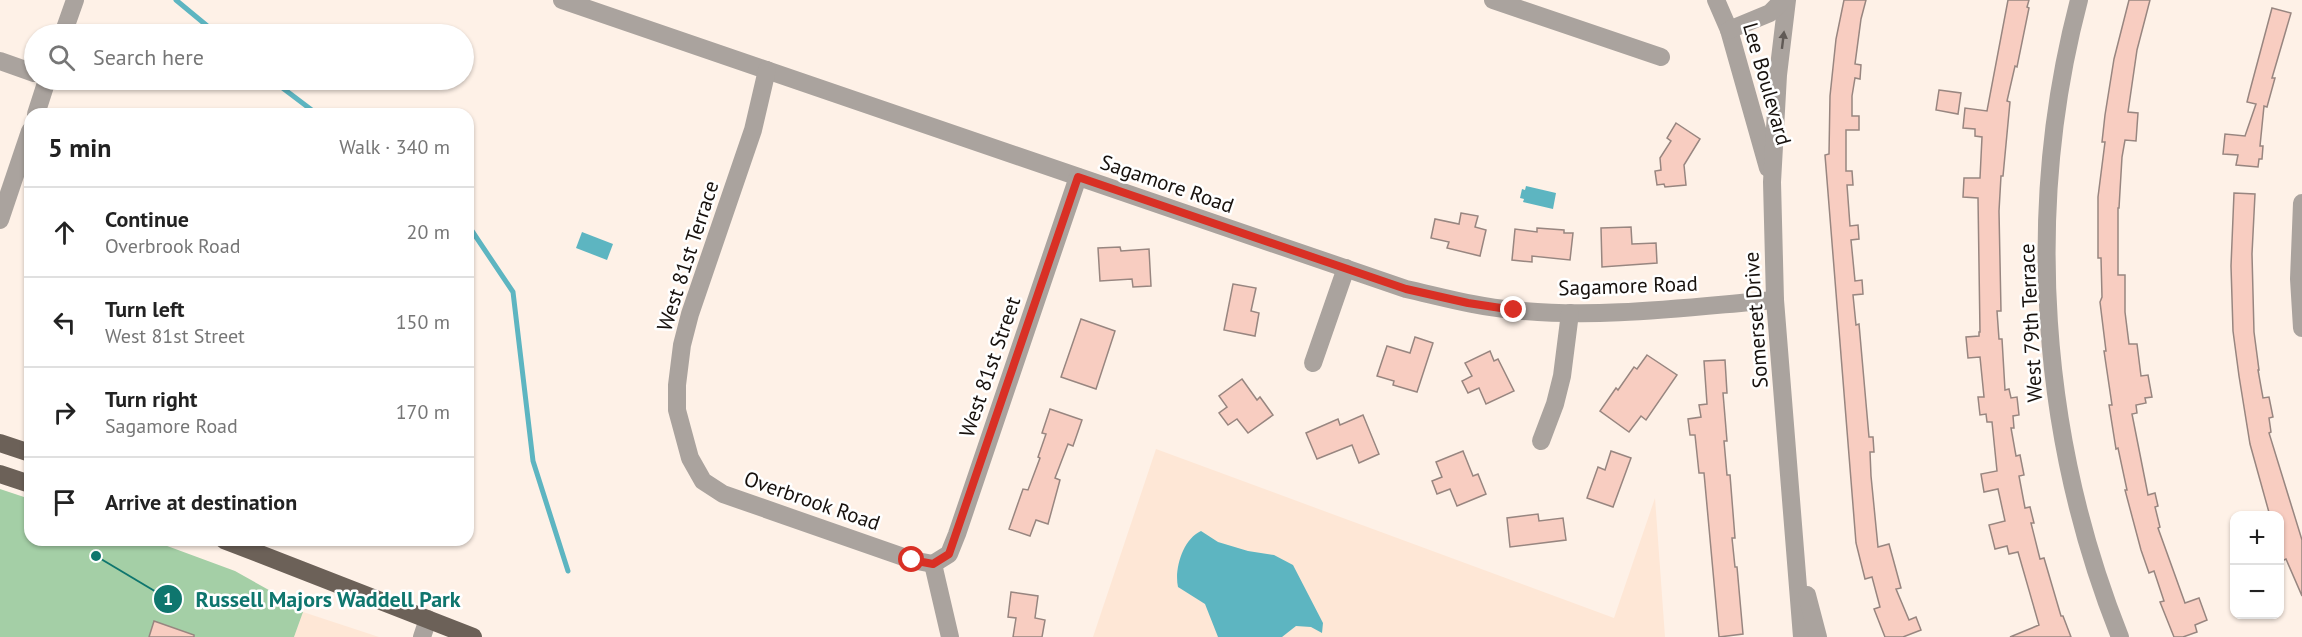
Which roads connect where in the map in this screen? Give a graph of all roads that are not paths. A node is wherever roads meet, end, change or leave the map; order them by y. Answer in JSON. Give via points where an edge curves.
{"nodes":[{"id":1,"x":75,"y":0,"type":"edge"},
{"id":2,"x":562,"y":0,"type":"edge"},
{"id":3,"x":1493,"y":0,"type":"edge"},
{"id":4,"x":1716,"y":0,"type":"edge"},
{"id":5,"x":1785,"y":0,"type":"edge"},
{"id":6,"x":2079,"y":0,"type":"edge"},
{"id":7,"x":67,"y":24,"type":"edge"},
{"id":8,"x":1729,"y":30,"type":"junction"},
{"id":9,"x":1661,"y":57,"type":"dead end"},
{"id":10,"x":0,"y":61,"type":"edge"},
{"id":11,"x":24,"y":69,"type":"edge"},
{"id":12,"x":767,"y":70,"type":"junction"},
{"id":13,"x":44,"y":90,"type":"edge"},
{"id":14,"x":38,"y":108,"type":"edge"},
{"id":15,"x":24,"y":149,"type":"edge"},
{"id":16,"x":1078,"y":177,"type":"junction"},
{"id":17,"x":1772,"y":182,"type":"junction"},
{"id":18,"x":2302,"y":203,"type":"edge"},
{"id":19,"x":0,"y":220,"type":"edge"},
{"id":20,"x":1346,"y":268,"type":"junction"},
{"id":21,"x":1775,"y":300,"type":"junction"},
{"id":22,"x":1570,"y":313,"type":"junction"},
{"id":23,"x":2302,"y":328,"type":"edge"},
{"id":24,"x":1313,"y":363,"type":"dead end"},
{"id":25,"x":1541,"y":441,"type":"dead end"},
{"id":26,"x":0,"y":443,"type":"edge"},
{"id":27,"x":24,"y":451,"type":"edge"},
{"id":28,"x":690,"y":458,"type":"joint"},
{"id":29,"x":0,"y":474,"type":"edge"},
{"id":30,"x":24,"y":482,"type":"edge"},
{"id":31,"x":239,"y":546,"type":"edge"},
{"id":32,"x":1795,"y":546,"type":"junction"},
{"id":33,"x":933,"y":564,"type":"junction"},
{"id":34,"x":428,"y":619,"type":"junction"},
{"id":35,"x":422,"y":637,"type":"edge"},
{"id":36,"x":473,"y":637,"type":"edge"},
{"id":37,"x":950,"y":637,"type":"edge"},
{"id":38,"x":1802,"y":637,"type":"edge"},
{"id":39,"x":1818,"y":637,"type":"edge"},
{"id":40,"x":2120,"y":637,"type":"edge"}],
"edges":[{"from":1,"to":7,"type":"street"},
{"from":2,"to":12,"type":"street","name":"Sagamore Road"},
{"from":3,"to":9,"type":"street"},
{"from":4,"to":8,"type":"street","name":"Lee Boulevard"},
{"from":5,"to":8,"type":"street","via":[[1770,13]]},
{"from":17,"to":5,"type":"street","name":"Somerset Drive","one_way":true},
{"from":6,"to":40,"type":"street","name":"West 79th Terrace","via":[[2053,146],[2047,277],[2051,346],[2059,417],[2075,493],[2093,561]]},
{"from":8,"to":17,"type":"street","name":"Lee Boulevard"},
{"from":10,"to":11,"type":"street"},
{"from":12,"to":16,"type":"street","name":"Sagamore Road"},
{"from":12,"to":28,"type":"street","name":"West 81st Terrace","via":[[753,130],[682,345],[677,410]]},
{"from":13,"to":14,"type":"street"},
{"from":15,"to":19,"type":"street"},
{"from":16,"to":20,"type":"street","name":"Sagamore Road"},
{"from":16,"to":33,"type":"street","name":"West 81st Street","via":[[957,534],[949,554]]},
{"from":17,"to":21,"type":"street","name":"Somerset Drive"},
{"from":18,"to":23,"type":"street"},
{"from":20,"to":22,"type":"street","name":"Sagamore Road","via":[[1406,289],[1468,303]]},
{"from":20,"to":24,"type":"street"},
{"from":21,"to":22,"type":"street","name":"Sagamore Road","via":[[1618,314]]},
{"from":21,"to":32,"type":"street","name":"Somerset Drive"},
{"from":22,"to":25,"type":"street","via":[[1562,376]]},
{"from":26,"to":27,"type":"main road"},
{"from":28,"to":33,"type":"street","name":"Overbrook Road","via":[[703,482],[723,494]]},
{"from":29,"to":30,"type":"main road"},
{"from":31,"to":34,"type":"main road"},
{"from":32,"to":38,"type":"street","name":"Somerset Drive"},
{"from":32,"to":39,"type":"street"},
{"from":33,"to":37,"type":"street"},
{"from":34,"to":35,"type":"street"},
{"from":34,"to":36,"type":"main road"}]}
